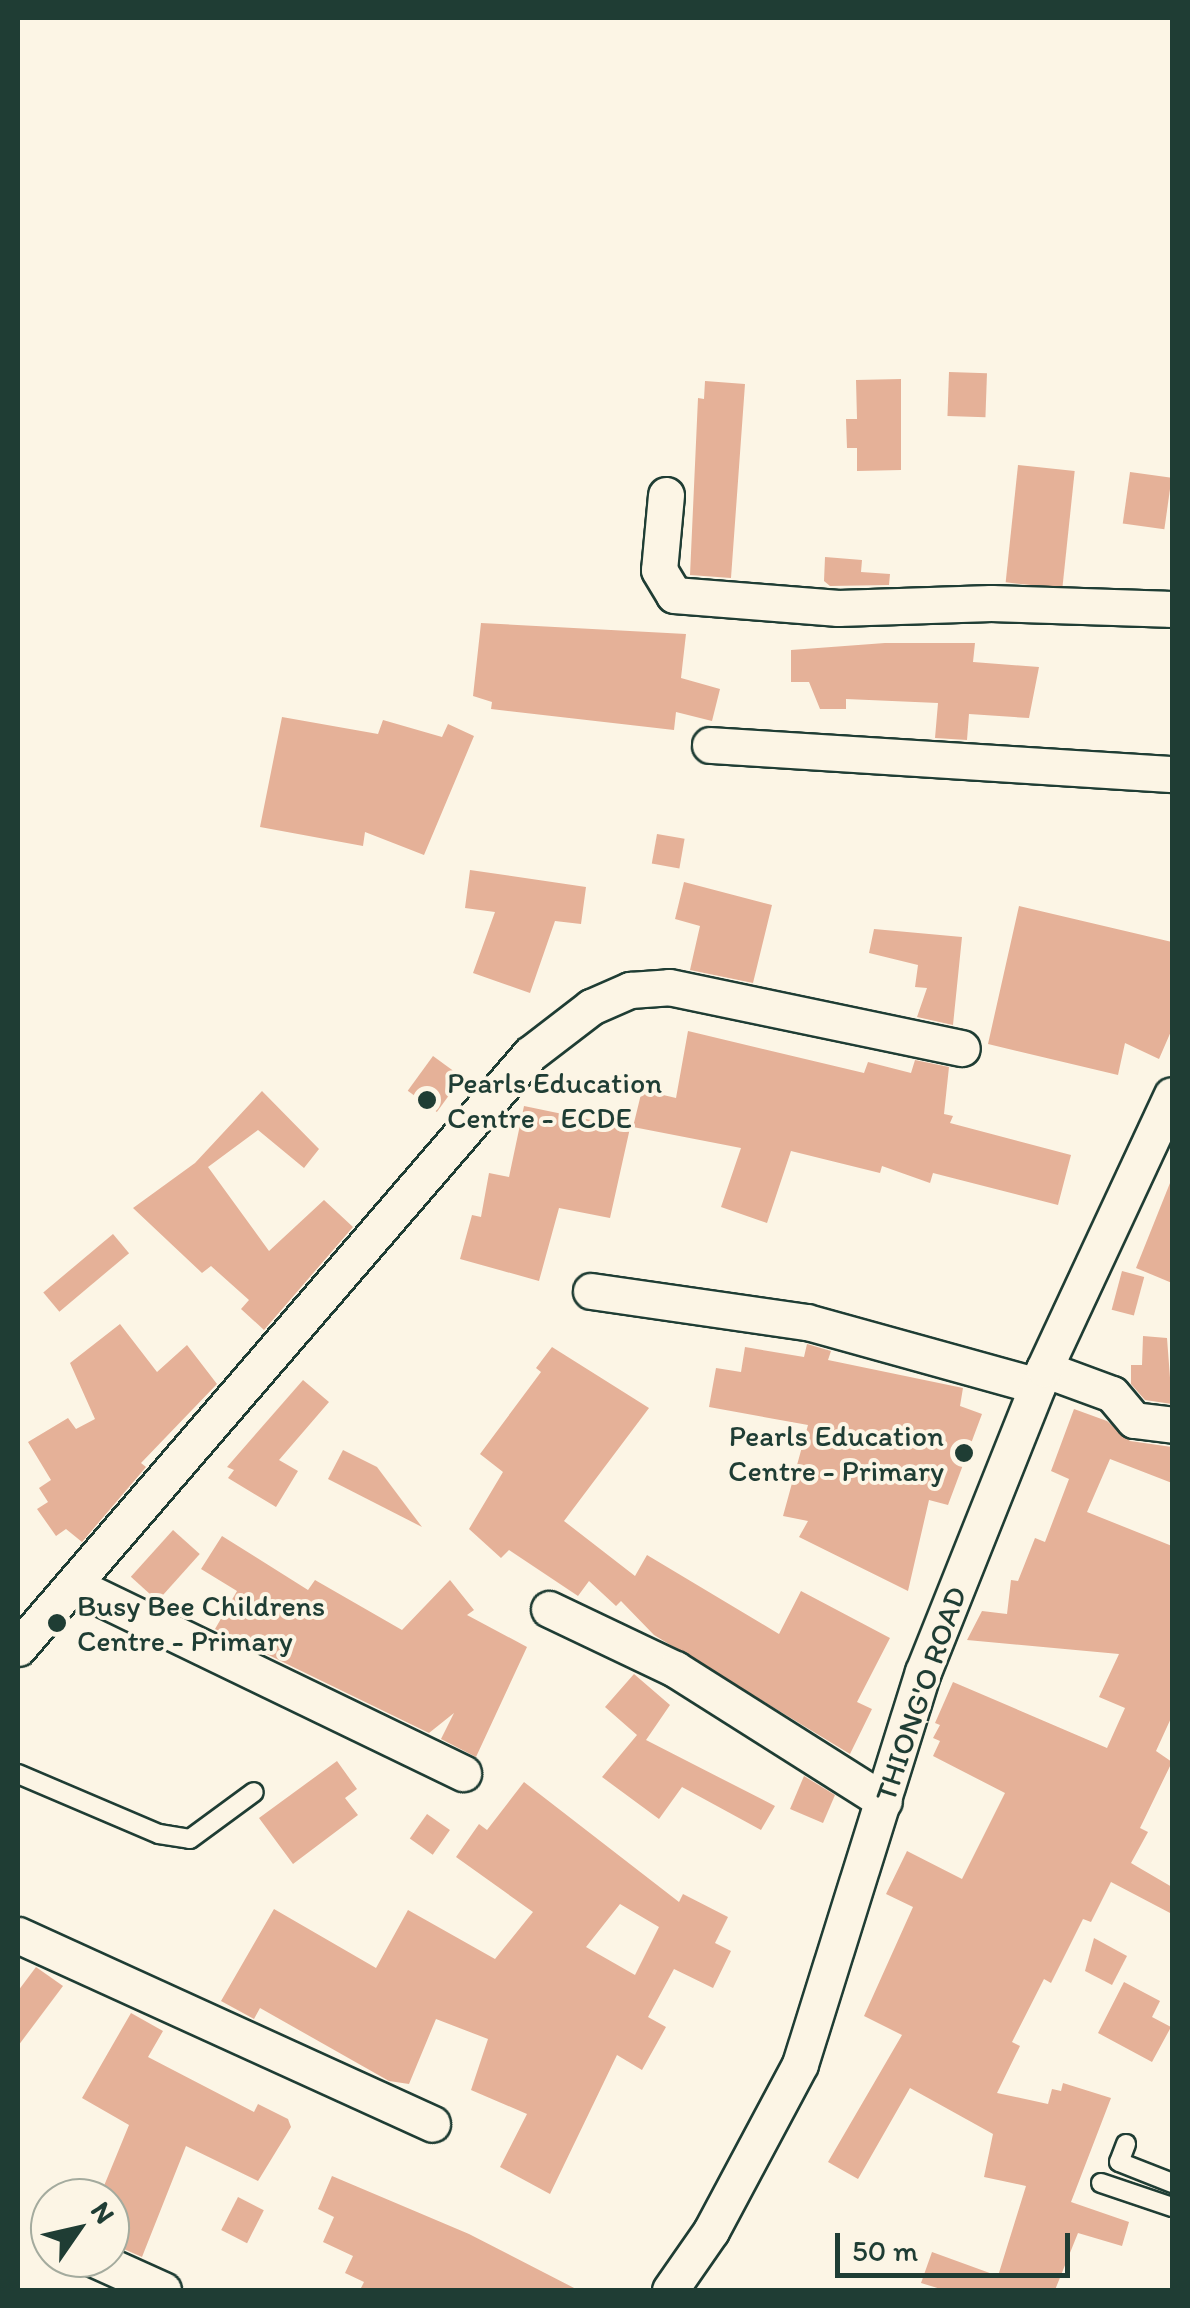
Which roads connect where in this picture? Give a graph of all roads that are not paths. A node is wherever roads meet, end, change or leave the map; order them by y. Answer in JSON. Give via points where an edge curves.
{"nodes":[{"id":1,"x":666,"y":495,"type":"dead end"},
{"id":2,"x":1172,"y":609,"type":"edge"},
{"id":3,"x":710,"y":745,"type":"dead end"},
{"id":4,"x":1172,"y":774,"type":"edge"},
{"id":5,"x":962,"y":1048,"type":"dead end"},
{"id":6,"x":1172,"y":1095,"type":"edge"},
{"id":7,"x":591,"y":1291,"type":"dead end"},
{"id":8,"x":1041,"y":1377,"type":"junction"},
{"id":9,"x":1172,"y":1425,"type":"edge"},
{"id":10,"x":76,"y":1586,"type":"junction"},
{"id":11,"x":549,"y":1609,"type":"dead end"},
{"id":12,"x":18,"y":1648,"type":"edge"},
{"id":13,"x":18,"y":1774,"type":"edge"},
{"id":14,"x":463,"y":1774,"type":"dead end"},
{"id":15,"x":254,"y":1792,"type":"dead end"},
{"id":16,"x":884,"y":1801,"type":"junction"},
{"id":17,"x":18,"y":1935,"type":"edge"},
{"id":18,"x":432,"y":2124,"type":"dead end"},
{"id":19,"x":1126,"y":2144,"type":"dead end"},
{"id":20,"x":1172,"y":2183,"type":"edge"},
{"id":21,"x":1100,"y":2184,"type":"dead end"},
{"id":22,"x":1172,"y":2207,"type":"edge"},
{"id":23,"x":130,"y":2275,"type":"edge"},
{"id":24,"x":163,"y":2290,"type":"edge"},
{"id":25,"x":670,"y":2290,"type":"edge"}],
"edges":[{"from":1,"to":2,"type":"street","via":[[659,570],[674,594],[688,598],[838,608],[990,603]]},
{"from":3,"to":4,"type":"street"},
{"from":5,"to":10,"type":"street","via":[[669,986],[630,990],[591,1007],[505,1082],[266,1355]]},
{"from":6,"to":8,"type":"street","name":"THIONG'O ROAD"},
{"from":7,"to":8,"type":"street","via":[[807,1322]]},
{"from":8,"to":9,"type":"street","via":[[1112,1394],[1134,1420]]},
{"from":8,"to":16,"type":"street","name":"THIONG'O ROAD","via":[[923,1672]]},
{"from":10,"to":12,"type":"street"},
{"from":10,"to":14,"type":"street"},
{"from":11,"to":16,"type":"street","via":[[675,1669]]},
{"from":13,"to":15,"type":"lane","via":[[159,1834],[190,1838]]},
{"from":16,"to":25,"type":"street","name":"THIONG'O ROAD","via":[[800,2064],[711,2231]]},
{"from":17,"to":18,"type":"street"},
{"from":19,"to":20,"type":"lane","via":[[1119,2162]]},
{"from":21,"to":22,"type":"lane"},
{"from":23,"to":24,"type":"street"}]}
